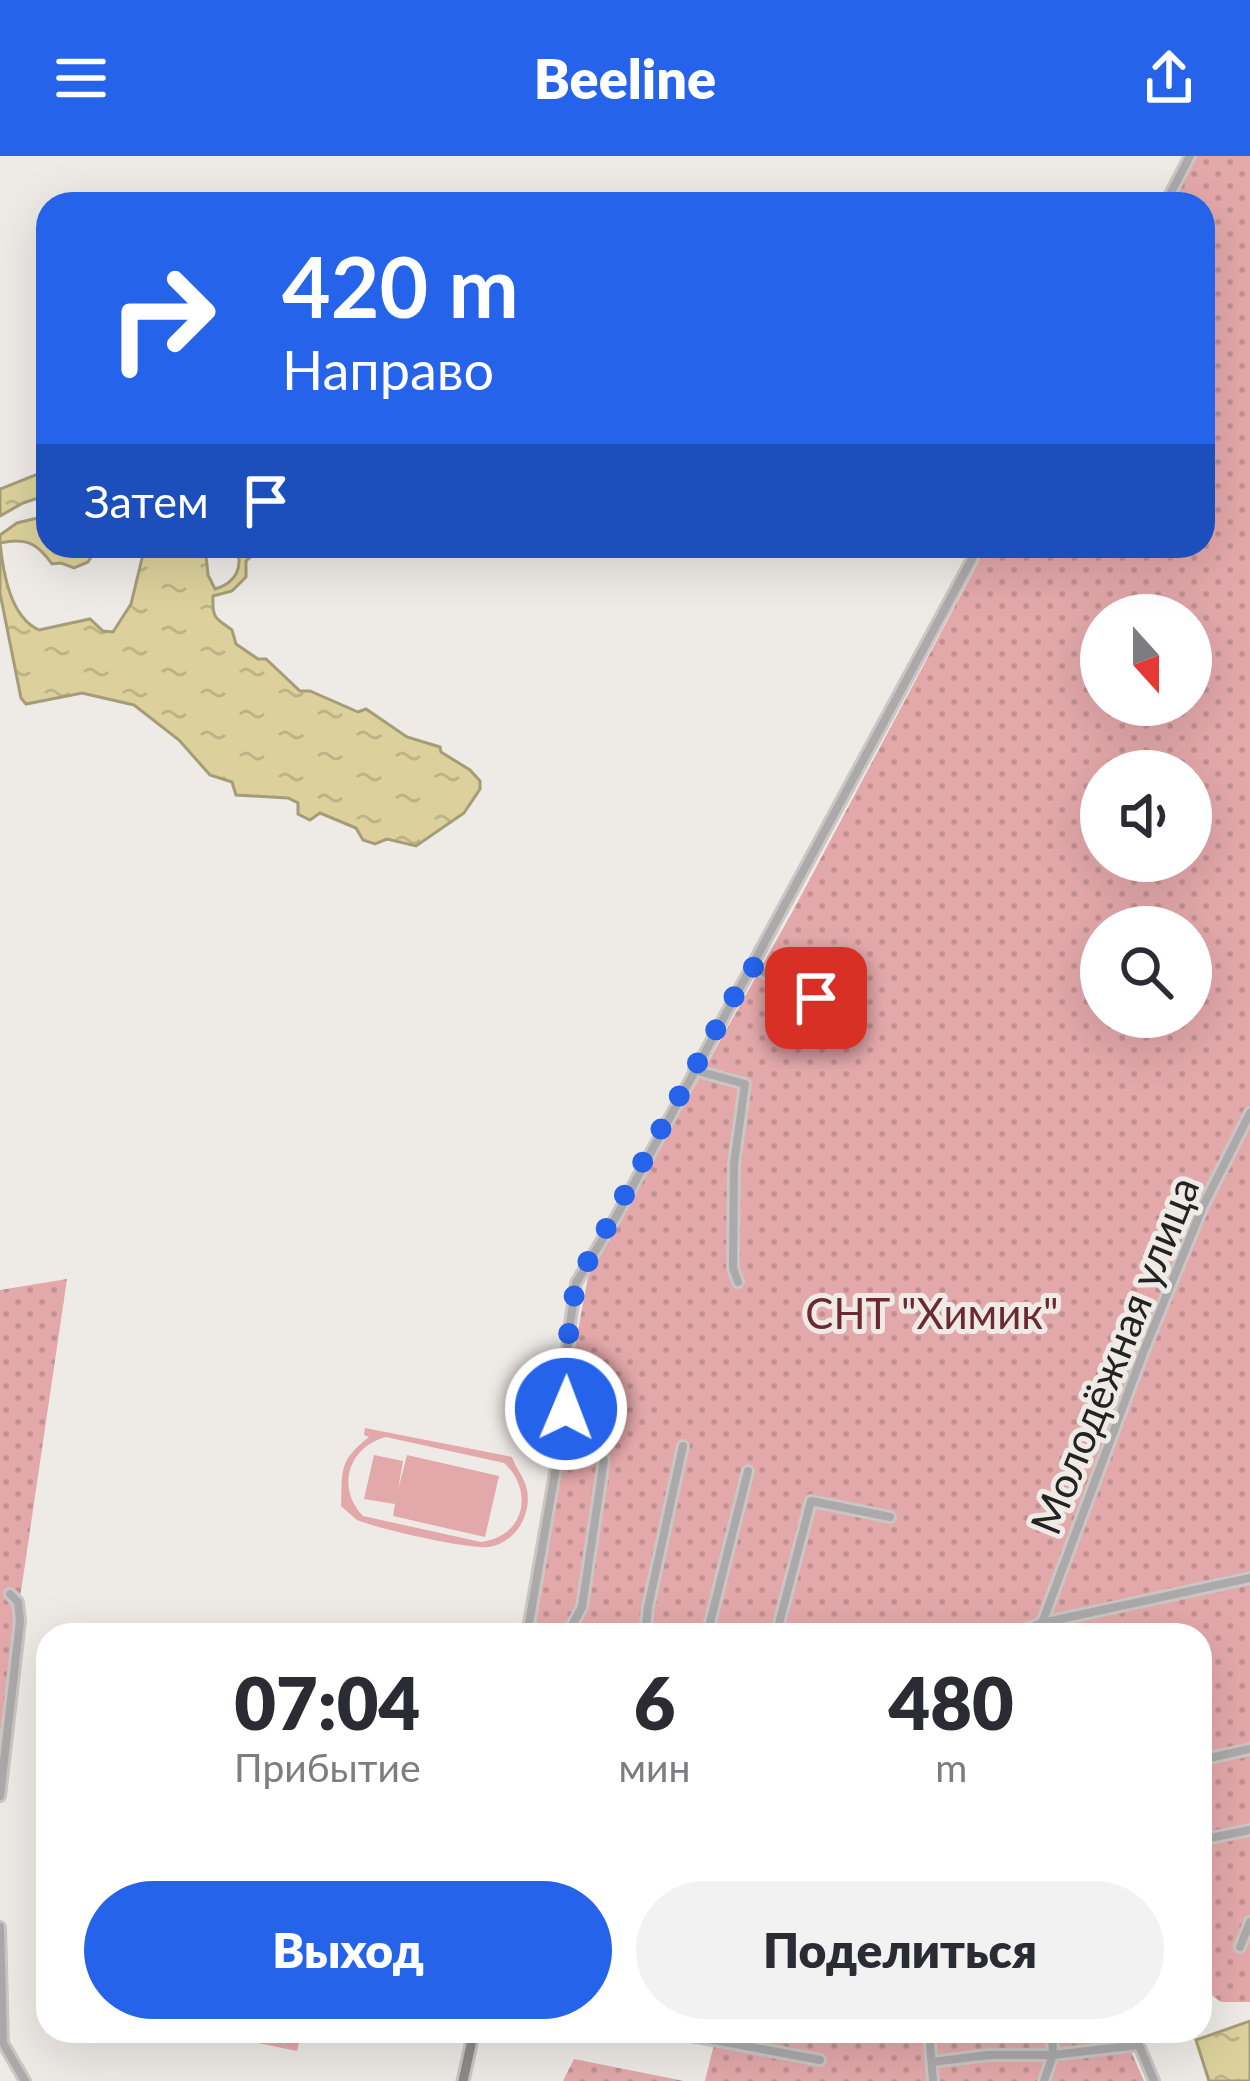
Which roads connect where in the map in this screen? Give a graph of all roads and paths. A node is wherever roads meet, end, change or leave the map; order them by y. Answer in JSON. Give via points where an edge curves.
{"nodes":[{"id":1,"x":1190,"y":156,"type":"edge"},
{"id":2,"x":1171,"y":192,"type":"edge"},
{"id":3,"x":972,"y":558,"type":"edge"},
{"id":4,"x":751,"y":966,"type":"junction"},
{"id":5,"x":816,"y":998,"type":"dead end"},
{"id":6,"x":694,"y":1070,"type":"junction"},
{"id":7,"x":1250,"y":1113,"type":"edge"},
{"id":8,"x":738,"y":1282,"type":"dead end"},
{"id":9,"x":683,"y":1446,"type":"dead end"},
{"id":10,"x":604,"y":1460,"type":"dead end"},
{"id":11,"x":748,"y":1471,"type":"dead end"},
{"id":12,"x":890,"y":1517,"type":"dead end"},
{"id":13,"x":1250,"y":1578,"type":"edge"},
{"id":14,"x":10,"y":1594,"type":"dead end"},
{"id":15,"x":528,"y":1623,"type":"edge"},
{"id":16,"x":573,"y":1623,"type":"edge"},
{"id":17,"x":647,"y":1623,"type":"edge"},
{"id":18,"x":710,"y":1623,"type":"edge"},
{"id":19,"x":779,"y":1623,"type":"edge"},
{"id":20,"x":1042,"y":1623,"type":"joint"},
{"id":21,"x":1250,"y":1749,"type":"edge"},
{"id":22,"x":1212,"y":1757,"type":"edge"},
{"id":23,"x":0,"y":1796,"type":"edge"},
{"id":24,"x":1250,"y":1830,"type":"edge"},
{"id":25,"x":1212,"y":1838,"type":"edge"},
{"id":26,"x":1250,"y":1922,"type":"edge"},
{"id":27,"x":0,"y":1927,"type":"edge"},
{"id":28,"x":1240,"y":1947,"type":"dead end"},
{"id":29,"x":471,"y":2043,"type":"edge"},
{"id":30,"x":729,"y":2043,"type":"edge"},
{"id":31,"x":930,"y":2043,"type":"edge"},
{"id":32,"x":1052,"y":2043,"type":"edge"},
{"id":33,"x":1139,"y":2045,"type":"joint"},
{"id":34,"x":1053,"y":2056,"type":"junction"},
{"id":35,"x":820,"y":2060,"type":"dead end"},
{"id":36,"x":932,"y":2062,"type":"junction"},
{"id":37,"x":25,"y":2081,"type":"edge"},
{"id":38,"x":463,"y":2081,"type":"edge"},
{"id":39,"x":933,"y":2081,"type":"edge"},
{"id":40,"x":1044,"y":2081,"type":"edge"},
{"id":41,"x":1154,"y":2081,"type":"edge"}],
"edges":[{"from":1,"to":2,"type":"street"},
{"from":3,"to":4,"type":"street"},
{"from":4,"to":5,"type":"street"},
{"from":4,"to":6,"type":"street"},
{"from":6,"to":8,"type":"street","via":[[745,1084],[734,1164]]},
{"from":6,"to":15,"type":"street","via":[[576,1283],[566,1409]]},
{"from":7,"to":20,"type":"street","name":"Молодёжная улица","via":[[1135,1371]]},
{"from":9,"to":17,"type":"street"},
{"from":10,"to":16,"type":"street"},
{"from":11,"to":18,"type":"street"},
{"from":12,"to":19,"type":"street","via":[[811,1501]]},
{"from":13,"to":20,"type":"street"},
{"from":14,"to":23,"type":"street","via":[[20,1621]]},
{"from":21,"to":22,"type":"street"},
{"from":24,"to":25,"type":"street"},
{"from":26,"to":28,"type":"street"},
{"from":27,"to":37,"type":"street","via":[[3,2043]]},
{"from":29,"to":38,"type":"street"},
{"from":30,"to":35,"type":"street"},
{"from":31,"to":36,"type":"street"},
{"from":32,"to":34,"type":"street"},
{"from":33,"to":34,"type":"street"},
{"from":33,"to":41,"type":"street"},
{"from":34,"to":36,"type":"street"},
{"from":34,"to":40,"type":"street"},
{"from":36,"to":39,"type":"street"}]}
